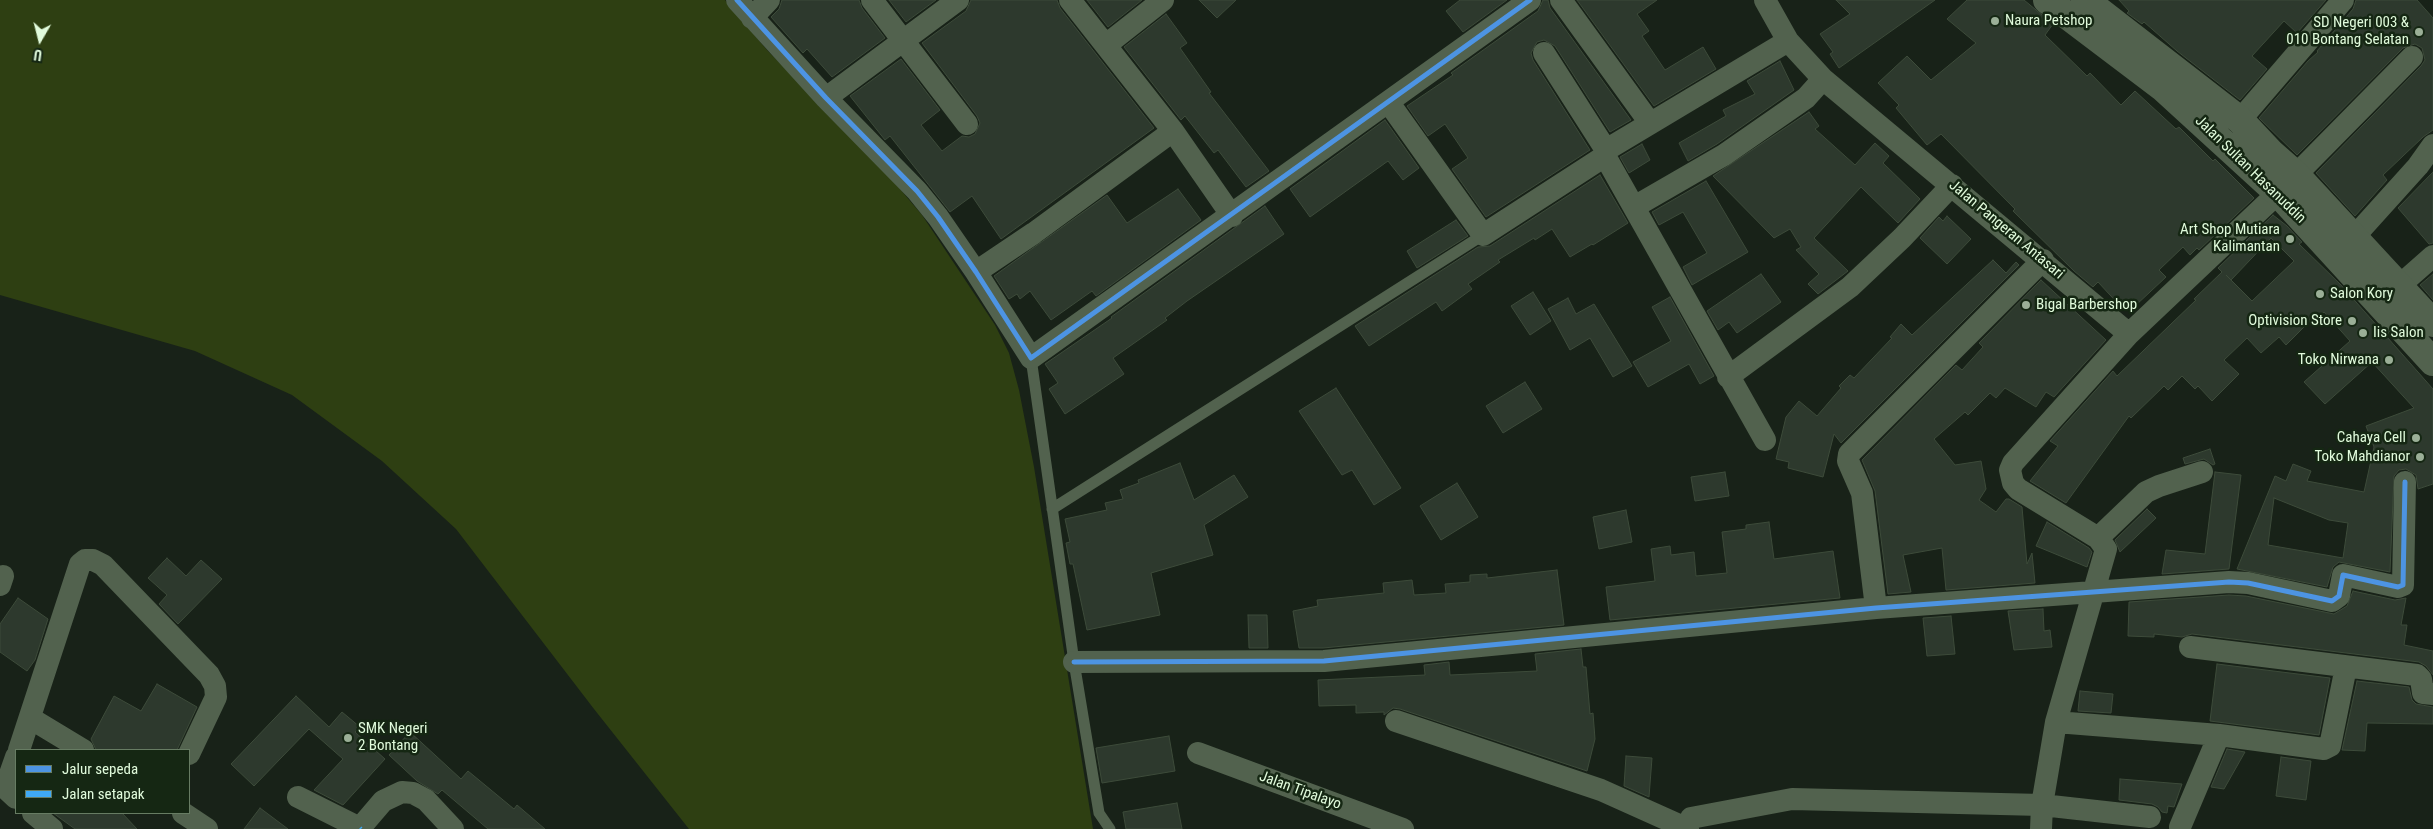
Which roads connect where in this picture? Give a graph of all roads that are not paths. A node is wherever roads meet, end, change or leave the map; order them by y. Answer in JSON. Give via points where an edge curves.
{"nodes":[{"id":1,"x":737,"y":0,"type":"edge"},
{"id":2,"x":770,"y":0,"type":"edge"},
{"id":3,"x":872,"y":0,"type":"edge"},
{"id":4,"x":958,"y":0,"type":"edge"},
{"id":5,"x":1070,"y":0,"type":"edge"},
{"id":6,"x":1162,"y":0,"type":"edge"},
{"id":7,"x":1530,"y":0,"type":"edge"},
{"id":8,"x":1561,"y":0,"type":"edge"},
{"id":9,"x":1765,"y":0,"type":"edge"},
{"id":10,"x":2047,"y":0,"type":"edge"},
{"id":11,"x":2086,"y":0,"type":"edge"},
{"id":12,"x":2343,"y":0,"type":"edge"},
{"id":13,"x":752,"y":18,"type":"junction"},
{"id":14,"x":1788,"y":40,"type":"junction"},
{"id":15,"x":904,"y":41,"type":"junction"},
{"id":16,"x":1106,"y":45,"type":"junction"},
{"id":17,"x":1544,"y":53,"type":"dead end"},
{"id":18,"x":2412,"y":58,"type":"dead end"},
{"id":19,"x":1823,"y":79,"type":"junction"},
{"id":20,"x":826,"y":98,"type":"junction"},
{"id":21,"x":1389,"y":103,"type":"junction"},
{"id":22,"x":2240,"y":120,"type":"junction"},
{"id":23,"x":1650,"y":123,"type":"junction"},
{"id":24,"x":967,"y":124,"type":"dead end"},
{"id":25,"x":1173,"y":131,"type":"junction"},
{"id":26,"x":2433,"y":146,"type":"edge"},
{"id":27,"x":1606,"y":153,"type":"junction"},
{"id":28,"x":2287,"y":184,"type":"junction"},
{"id":29,"x":1952,"y":185,"type":"junction"},
{"id":30,"x":1634,"y":208,"type":"junction"},
{"id":31,"x":1232,"y":216,"type":"junction"},
{"id":32,"x":1483,"y":235,"type":"junction"},
{"id":33,"x":2354,"y":237,"type":"junction"},
{"id":34,"x":2433,"y":256,"type":"edge"},
{"id":35,"x":2043,"y":260,"type":"junction"},
{"id":36,"x":976,"y":272,"type":"junction"},
{"id":37,"x":2399,"y":286,"type":"junction"},
{"id":38,"x":2433,"y":323,"type":"edge"},
{"id":39,"x":2129,"y":334,"type":"junction"},
{"id":40,"x":1031,"y":358,"type":"junction"},
{"id":41,"x":2433,"y":362,"type":"edge"},
{"id":42,"x":1728,"y":377,"type":"junction"},
{"id":43,"x":1764,"y":440,"type":"dead end"},
{"id":44,"x":2202,"y":472,"type":"dead end"},
{"id":45,"x":2405,"y":482,"type":"dead end"},
{"id":46,"x":1052,"y":509,"type":"junction"},
{"id":47,"x":2098,"y":538,"type":"junction"},
{"id":48,"x":2092,"y":592,"type":"junction"},
{"id":49,"x":1876,"y":608,"type":"junction"},
{"id":50,"x":2190,"y":647,"type":"dead end"},
{"id":51,"x":1074,"y":662,"type":"junction"},
{"id":52,"x":2346,"y":667,"type":"junction"},
{"id":53,"x":2433,"y":694,"type":"edge"},
{"id":54,"x":30,"y":718,"type":"junction"},
{"id":55,"x":1396,"y":722,"type":"dead end"},
{"id":56,"x":2056,"y":722,"type":"junction"},
{"id":57,"x":2219,"y":735,"type":"junction"},
{"id":58,"x":19,"y":749,"type":"edge"},
{"id":59,"x":81,"y":749,"type":"edge"},
{"id":60,"x":190,"y":752,"type":"edge"},
{"id":61,"x":1198,"y":753,"type":"dead end"},
{"id":62,"x":15,"y":761,"type":"edge"},
{"id":63,"x":7,"y":790,"type":"edge"},
{"id":64,"x":298,"y":797,"type":"dead end"},
{"id":65,"x":2042,"y":805,"type":"junction"},
{"id":66,"x":34,"y":814,"type":"edge"},
{"id":67,"x":184,"y":814,"type":"edge"},
{"id":68,"x":2148,"y":823,"type":"edge"},
{"id":69,"x":1690,"y":824,"type":"edge"},
{"id":70,"x":2182,"y":828,"type":"edge"},
{"id":71,"x":52,"y":829,"type":"edge"},
{"id":72,"x":207,"y":829,"type":"edge"},
{"id":73,"x":453,"y":829,"type":"edge"},
{"id":74,"x":1110,"y":829,"type":"edge"},
{"id":75,"x":1403,"y":829,"type":"edge"},
{"id":76,"x":2041,"y":829,"type":"edge"}],
"edges":[{"from":1,"to":13,"type":"street"},
{"from":2,"to":13,"type":"street"},
{"from":3,"to":15,"type":"street"},
{"from":4,"to":15,"type":"street"},
{"from":5,"to":16,"type":"street"},
{"from":6,"to":16,"type":"street"},
{"from":7,"to":21,"type":"street"},
{"from":8,"to":23,"type":"street"},
{"from":9,"to":14,"type":"street","name":"Jalan Pangeran Antasari"},
{"from":10,"to":28,"type":"street","name":"Jalan Sultan Hasanuddin"},
{"from":11,"to":22,"type":"street","name":"Jalan Sultan Hasanuddin"},
{"from":12,"to":22,"type":"street"},
{"from":13,"to":20,"type":"street"},
{"from":14,"to":19,"type":"street","name":"Jalan Pangeran Antasari"},
{"from":14,"to":23,"type":"street"},
{"from":15,"to":20,"type":"street"},
{"from":15,"to":24,"type":"street"},
{"from":16,"to":25,"type":"street"},
{"from":17,"to":27,"type":"street"},
{"from":18,"to":28,"type":"street"},
{"from":19,"to":29,"type":"street","name":"Jalan Pangeran Antasari"},
{"from":19,"to":30,"type":"street","via":[[1806,98],[1732,150]]},
{"from":20,"to":36,"type":"street","via":[[917,191]]},
{"from":21,"to":31,"type":"street"},
{"from":21,"to":32,"type":"street"},
{"from":22,"to":28,"type":"street","name":"Jalan Sultan Hasanuddin","via":[[2272,153]]},
{"from":23,"to":27,"type":"street"},
{"from":25,"to":31,"type":"street"},
{"from":25,"to":36,"type":"street"},
{"from":26,"to":33,"type":"street"},
{"from":27,"to":30,"type":"street"},
{"from":27,"to":32,"type":"street"},
{"from":28,"to":33,"type":"street","name":"Jalan Sultan Hasanuddin"},
{"from":28,"to":39,"type":"street"},
{"from":28,"to":41,"type":"street","name":"Jalan Sultan Hasanuddin"},
{"from":29,"to":35,"type":"street","name":"Jalan Pangeran Antasari"},
{"from":29,"to":42,"type":"street","via":[[1850,287]]},
{"from":30,"to":42,"type":"street"},
{"from":31,"to":40,"type":"street"},
{"from":32,"to":46,"type":"lane"},
{"from":33,"to":37,"type":"street","name":"Jalan Sultan Hasanuddin"},
{"from":34,"to":37,"type":"street"},
{"from":35,"to":39,"type":"street","name":"Jalan Pangeran Antasari"},
{"from":35,"to":49,"type":"street","via":[[1848,454],[1862,492]]},
{"from":36,"to":40,"type":"street"},
{"from":37,"to":38,"type":"street","name":"Jalan Sultan Hasanuddin"},
{"from":39,"to":47,"type":"street","via":[[2010,470],[2018,489]]},
{"from":40,"to":46,"type":"lane"},
{"from":42,"to":43,"type":"street"},
{"from":44,"to":47,"type":"street","via":[[2146,492]]},
{"from":45,"to":48,"type":"street","via":[[2404,583],[2401,587],[2346,574],[2342,576],[2337,598],[2332,601],[2238,582]]},
{"from":46,"to":51,"type":"lane"},
{"from":47,"to":48,"type":"street","via":[[2106,549]]},
{"from":48,"to":49,"type":"street"},
{"from":48,"to":56,"type":"street"},
{"from":49,"to":51,"type":"street","via":[[1324,661]]},
{"from":50,"to":52,"type":"street"},
{"from":51,"to":74,"type":"lane","via":[[1099,813]]},
{"from":52,"to":53,"type":"street","via":[[2417,675],[2421,679],[2422,693]]},
{"from":52,"to":57,"type":"street","via":[[2332,743],[2328,748]]},
{"from":54,"to":58,"type":"street"},
{"from":54,"to":59,"type":"street"},
{"from":54,"to":60,"type":"street","via":[[80,564],[85,560],[97,560],[215,686],[216,698]]},
{"from":55,"to":69,"type":"street","via":[[1601,790]]},
{"from":56,"to":57,"type":"street"},
{"from":56,"to":65,"type":"street"},
{"from":57,"to":70,"type":"street"},
{"from":61,"to":75,"type":"street","name":"Jalan Tipalayo"},
{"from":62,"to":63,"type":"street"},
{"from":64,"to":73,"type":"street","via":[[360,828],[383,801],[402,792],[413,793],[426,800]]},
{"from":65,"to":68,"type":"street"},
{"from":65,"to":69,"type":"street","via":[[1792,799]]},
{"from":65,"to":76,"type":"street"},
{"from":66,"to":71,"type":"street"},
{"from":67,"to":72,"type":"street"},
{"from":68,"to":70,"type":"street"}]}
